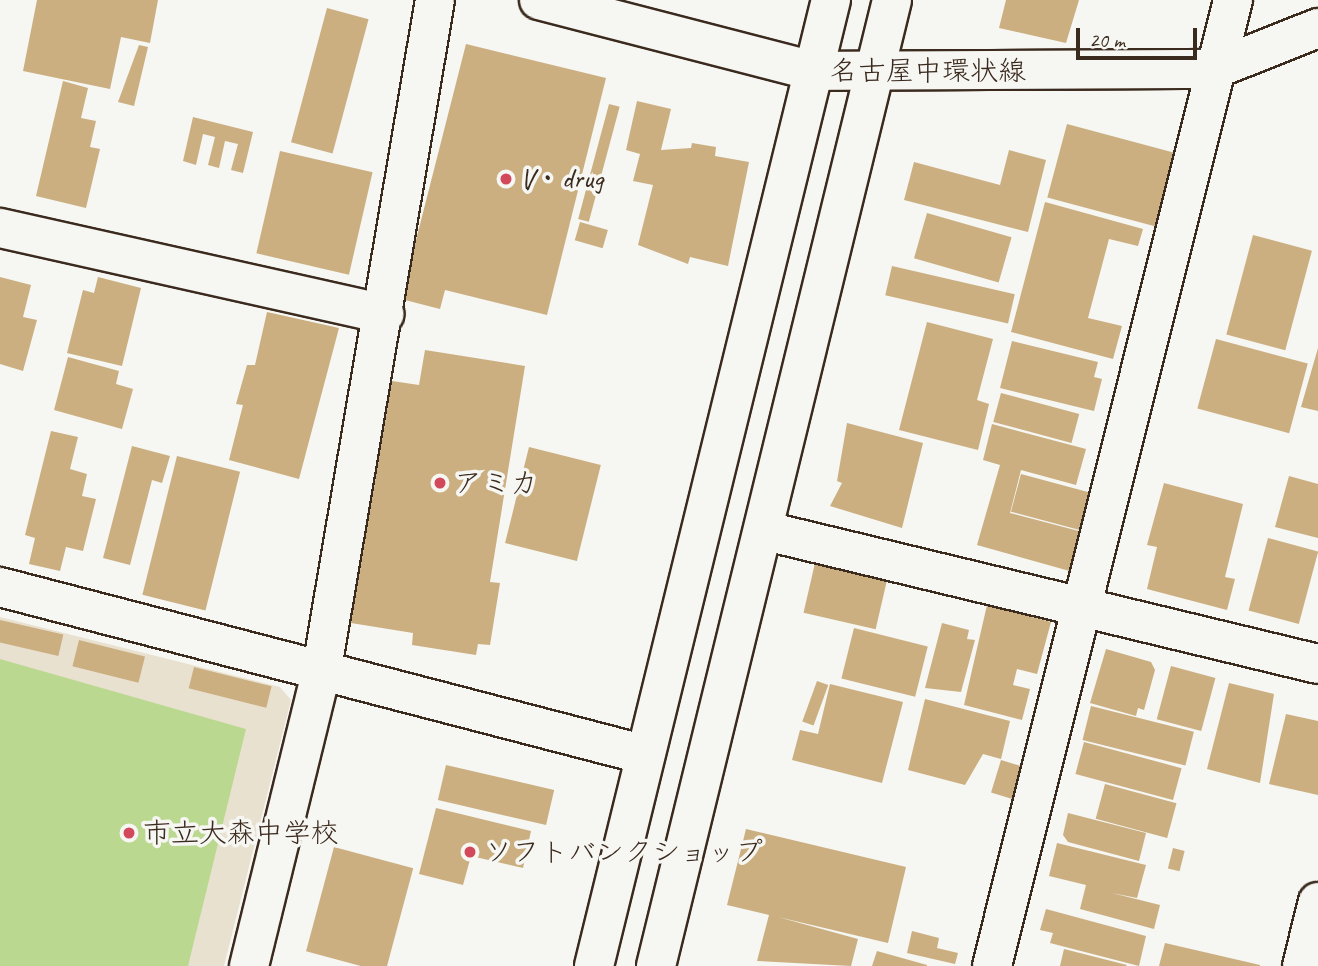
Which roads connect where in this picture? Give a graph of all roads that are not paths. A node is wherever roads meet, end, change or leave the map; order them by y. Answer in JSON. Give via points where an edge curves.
{"nodes":[{"id":1,"x":435,"y":0,"type":"edge"},
{"id":2,"x":538,"y":0,"type":"edge"},
{"id":3,"x":831,"y":0,"type":"edge"},
{"id":4,"x":892,"y":0,"type":"edge"},
{"id":5,"x":1233,"y":0,"type":"edge"},
{"id":6,"x":1318,"y":28,"type":"edge"},
{"id":7,"x":1216,"y":69,"type":"junction"},
{"id":8,"x":813,"y":72,"type":"junction"},
{"id":9,"x":874,"y":73,"type":"junction"},
{"id":10,"x":0,"y":228,"type":"edge"},
{"id":11,"x":384,"y":314,"type":"junction"},
{"id":12,"x":766,"y":531,"type":"junction"},
{"id":13,"x":0,"y":587,"type":"edge"},
{"id":14,"x":1084,"y":607,"type":"junction"},
{"id":15,"x":1318,"y":664,"type":"edge"},
{"id":16,"x":322,"y":668,"type":"junction"},
{"id":17,"x":646,"y":755,"type":"junction"},
{"id":18,"x":1318,"y":902,"type":"edge"},
{"id":19,"x":249,"y":966,"type":"edge"},
{"id":20,"x":594,"y":966,"type":"edge"},
{"id":21,"x":656,"y":966,"type":"edge"},
{"id":22,"x":992,"y":966,"type":"edge"},
{"id":23,"x":1302,"y":966,"type":"edge"}],
"edges":[{"from":1,"to":11,"type":"street"},
{"from":2,"to":8,"type":"street","name":"名古屋中環状線"},
{"from":3,"to":8,"type":"street"},
{"from":4,"to":9,"type":"street"},
{"from":5,"to":7,"type":"street"},
{"from":6,"to":7,"type":"street","name":"名古屋中環状線"},
{"from":7,"to":9,"type":"street","name":"名古屋中環状線"},
{"from":7,"to":14,"type":"street"},
{"from":8,"to":9,"type":"street","name":"名古屋中環状線"},
{"from":8,"to":17,"type":"street"},
{"from":9,"to":12,"type":"street"},
{"from":10,"to":11,"type":"street"},
{"from":11,"to":16,"type":"street"},
{"from":12,"to":14,"type":"street"},
{"from":12,"to":21,"type":"street"},
{"from":13,"to":16,"type":"street"},
{"from":14,"to":15,"type":"street"},
{"from":14,"to":22,"type":"street"},
{"from":16,"to":17,"type":"street"},
{"from":16,"to":19,"type":"street"},
{"from":17,"to":20,"type":"street"},
{"from":18,"to":23,"type":"street"}]}
